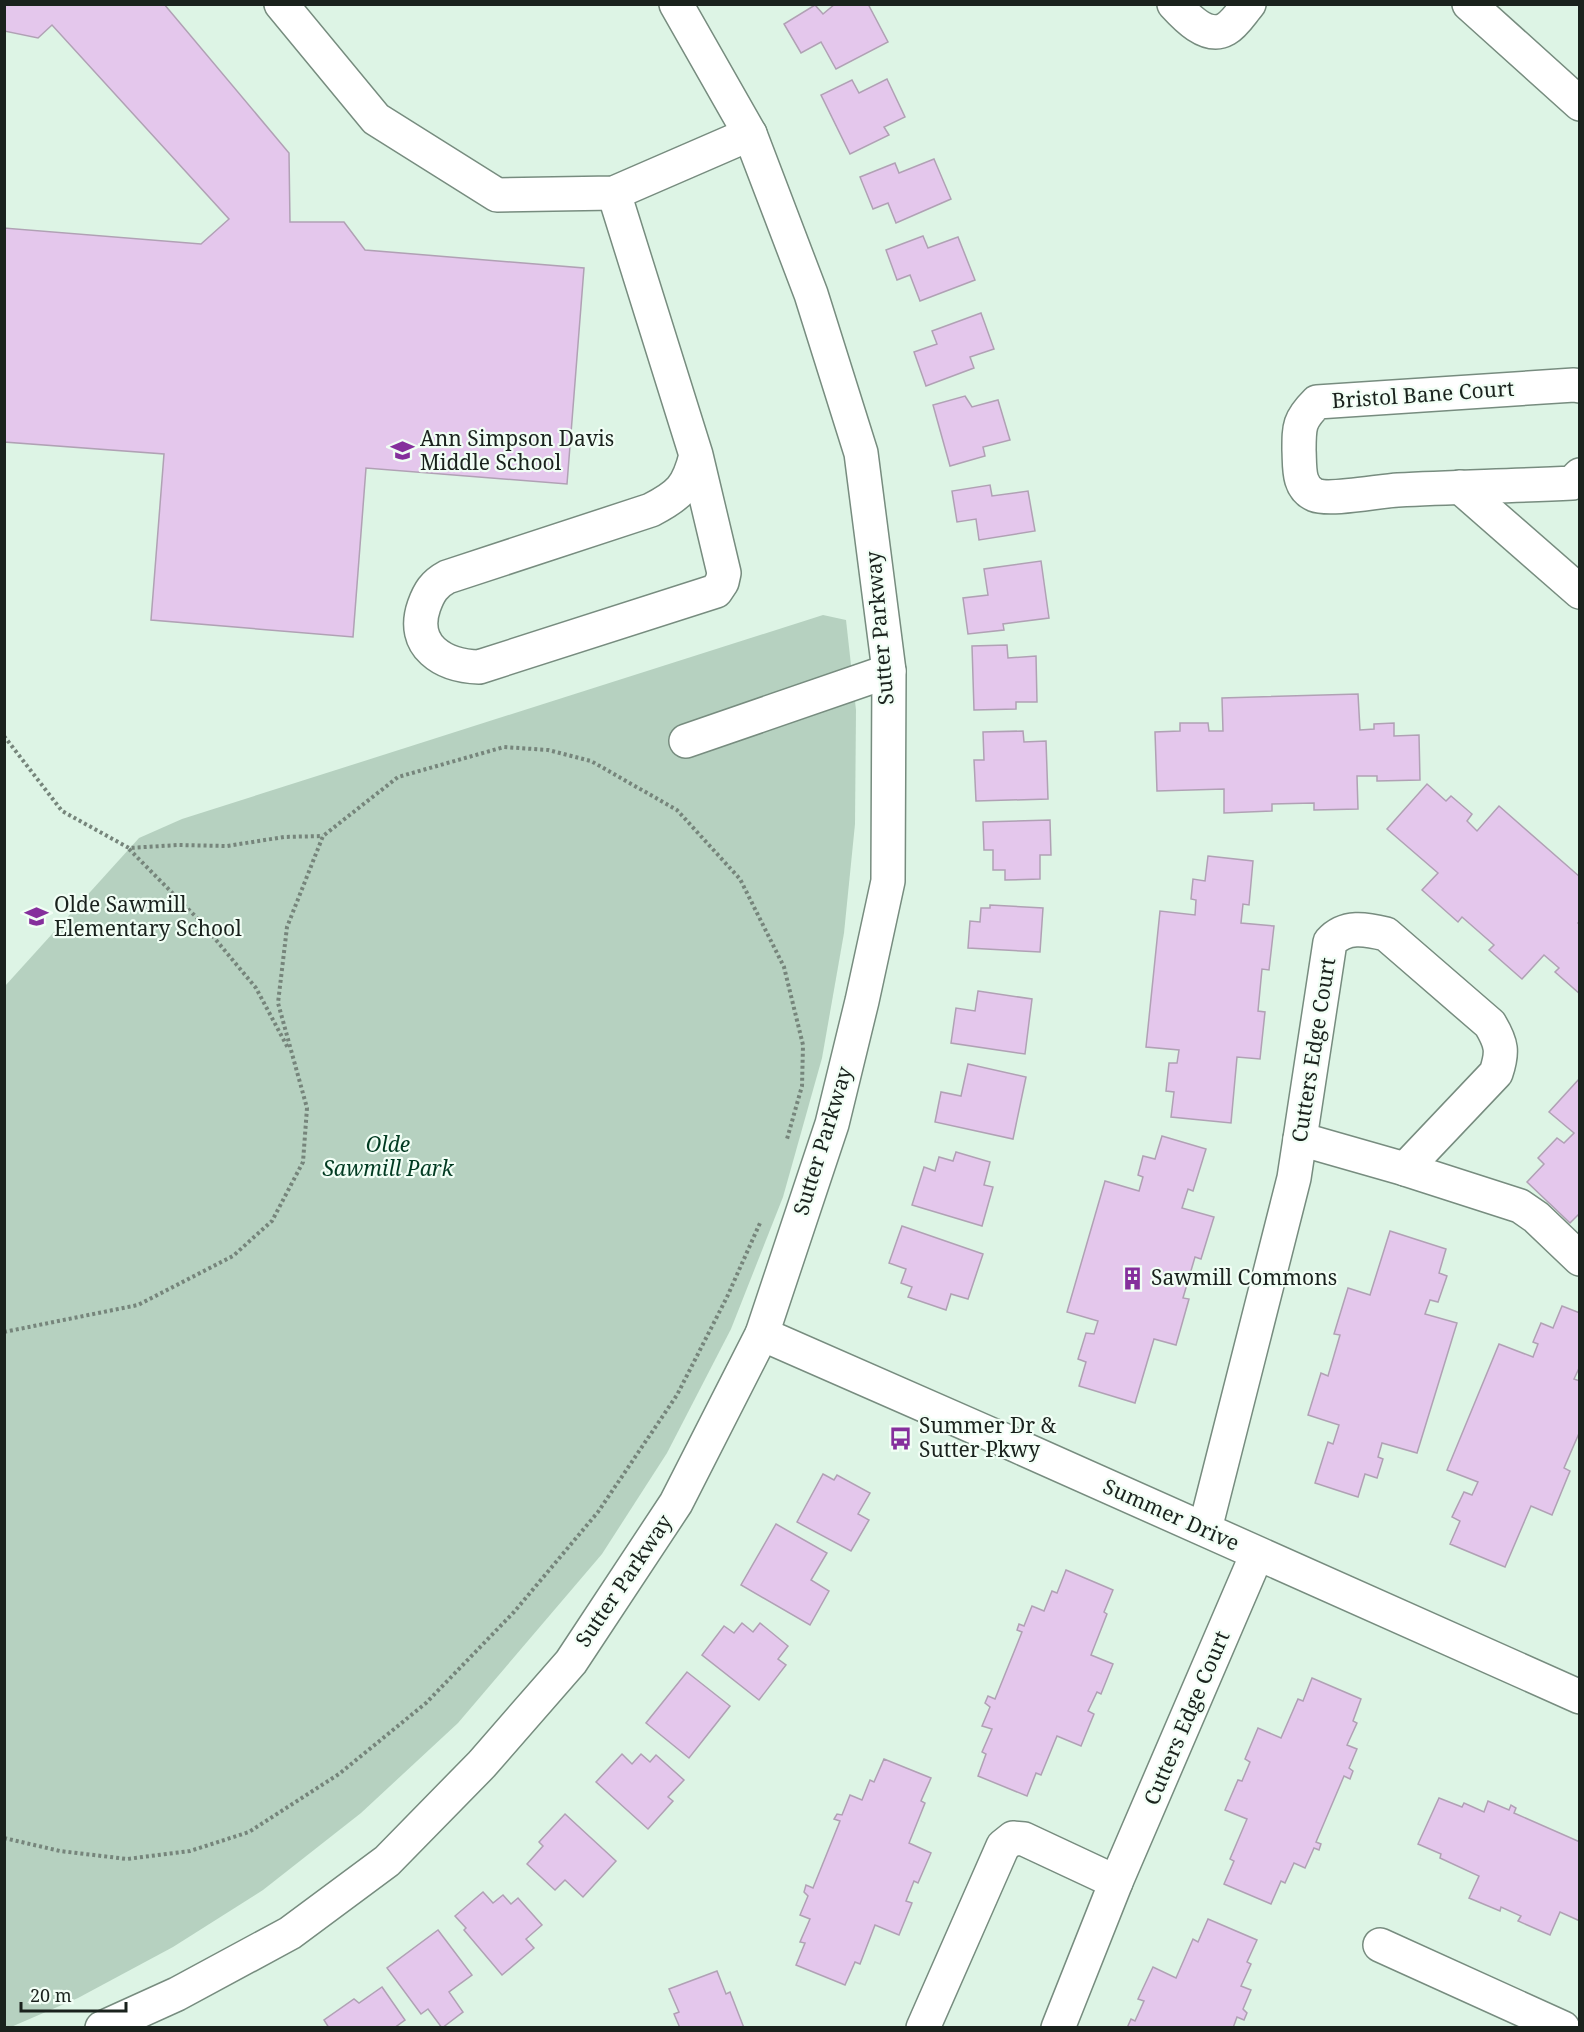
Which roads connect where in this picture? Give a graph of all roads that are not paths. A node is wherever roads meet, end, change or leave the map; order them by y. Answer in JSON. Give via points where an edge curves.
{"nodes":[{"id":1,"x":281,"y":4,"type":"edge"},
{"id":2,"x":676,"y":4,"type":"edge"},
{"id":3,"x":1174,"y":4,"type":"edge"},
{"id":4,"x":1249,"y":4,"type":"edge"},
{"id":5,"x":1469,"y":4,"type":"edge"},
{"id":6,"x":1580,"y":104,"type":"edge"},
{"id":7,"x":750,"y":134,"type":"junction"},
{"id":8,"x":614,"y":193,"type":"junction"},
{"id":9,"x":1580,"y":387,"type":"edge"},
{"id":10,"x":696,"y":454,"type":"junction"},
{"id":11,"x":1580,"y":475,"type":"edge"},
{"id":12,"x":1460,"y":488,"type":"junction"},
{"id":13,"x":1580,"y":592,"type":"edge"},
{"id":14,"x":889,"y":671,"type":"junction"},
{"id":15,"x":686,"y":741,"type":"dead end"},
{"id":16,"x":1300,"y":1138,"type":"junction"},
{"id":17,"x":1405,"y":1169,"type":"junction"},
{"id":18,"x":1580,"y":1259,"type":"edge"},
{"id":19,"x":762,"y":1334,"type":"junction"},
{"id":20,"x":1205,"y":1529,"type":"junction"},
{"id":21,"x":1257,"y":1554,"type":"junction"},
{"id":22,"x":1580,"y":1697,"type":"edge"},
{"id":23,"x":1116,"y":1882,"type":"junction"},
{"id":24,"x":1380,"y":1945,"type":"dead end"},
{"id":25,"x":102,"y":2028,"type":"edge"},
{"id":26,"x":923,"y":2028,"type":"edge"},
{"id":27,"x":1058,"y":2028,"type":"edge"},
{"id":28,"x":1563,"y":2028,"type":"edge"}],
"edges":[{"from":1,"to":8,"type":"street","via":[[376,119],[497,195]]},
{"from":2,"to":7,"type":"street","name":"Sutter Parkway"},
{"from":3,"to":4,"type":"street","via":[[1190,21],[1211,32],[1226,30]]},
{"from":5,"to":6,"type":"street"},
{"from":7,"to":8,"type":"street"},
{"from":7,"to":14,"type":"street","name":"Sutter Parkway","via":[[811,294],[861,453]]},
{"from":8,"to":10,"type":"street"},
{"from":9,"to":12,"type":"street","name":"Bristol Bane Court","via":[[1317,402],[1304,414],[1299,426],[1300,477],[1315,495]]},
{"from":10,"to":10,"type":"street","via":[[680,492],[651,510],[436,583],[428,594],[420,622],[427,643],[436,655],[452,664],[479,667],[716,591],[724,573]]},
{"from":11,"to":12,"type":"street","name":"Bristol Bane Court","via":[[1572,483]]},
{"from":12,"to":13,"type":"street"},
{"from":14,"to":15,"type":"street"},
{"from":14,"to":19,"type":"street","name":"Sutter Parkway","via":[[888,881],[832,1124]]},
{"from":16,"to":17,"type":"street"},
{"from":16,"to":17,"type":"street","name":"Cutters Edge Court","via":[[1330,942],[1337,933],[1349,930],[1386,934],[1490,1024],[1499,1040],[1501,1057],[1496,1073]]},
{"from":16,"to":20,"type":"street","name":"Cutters Edge Court","via":[[1294,1178]]},
{"from":17,"to":18,"type":"street","via":[[1520,1206]]},
{"from":19,"to":20,"type":"street","name":"Summer Drive"},
{"from":19,"to":25,"type":"street","name":"Sutter Parkway","via":[[676,1503],[571,1662],[482,1764],[387,1861],[290,1933],[177,1994]]},
{"from":20,"to":21,"type":"street","name":"Summer Drive"},
{"from":21,"to":22,"type":"street","name":"Summer Drive"},
{"from":21,"to":23,"type":"street","name":"Cutters Edge Court"},
{"from":23,"to":26,"type":"street","via":[[1024,1839],[1013,1838],[1003,1846]]},
{"from":23,"to":27,"type":"street","name":"Cutters Edge Court"},
{"from":24,"to":28,"type":"street"}]}
